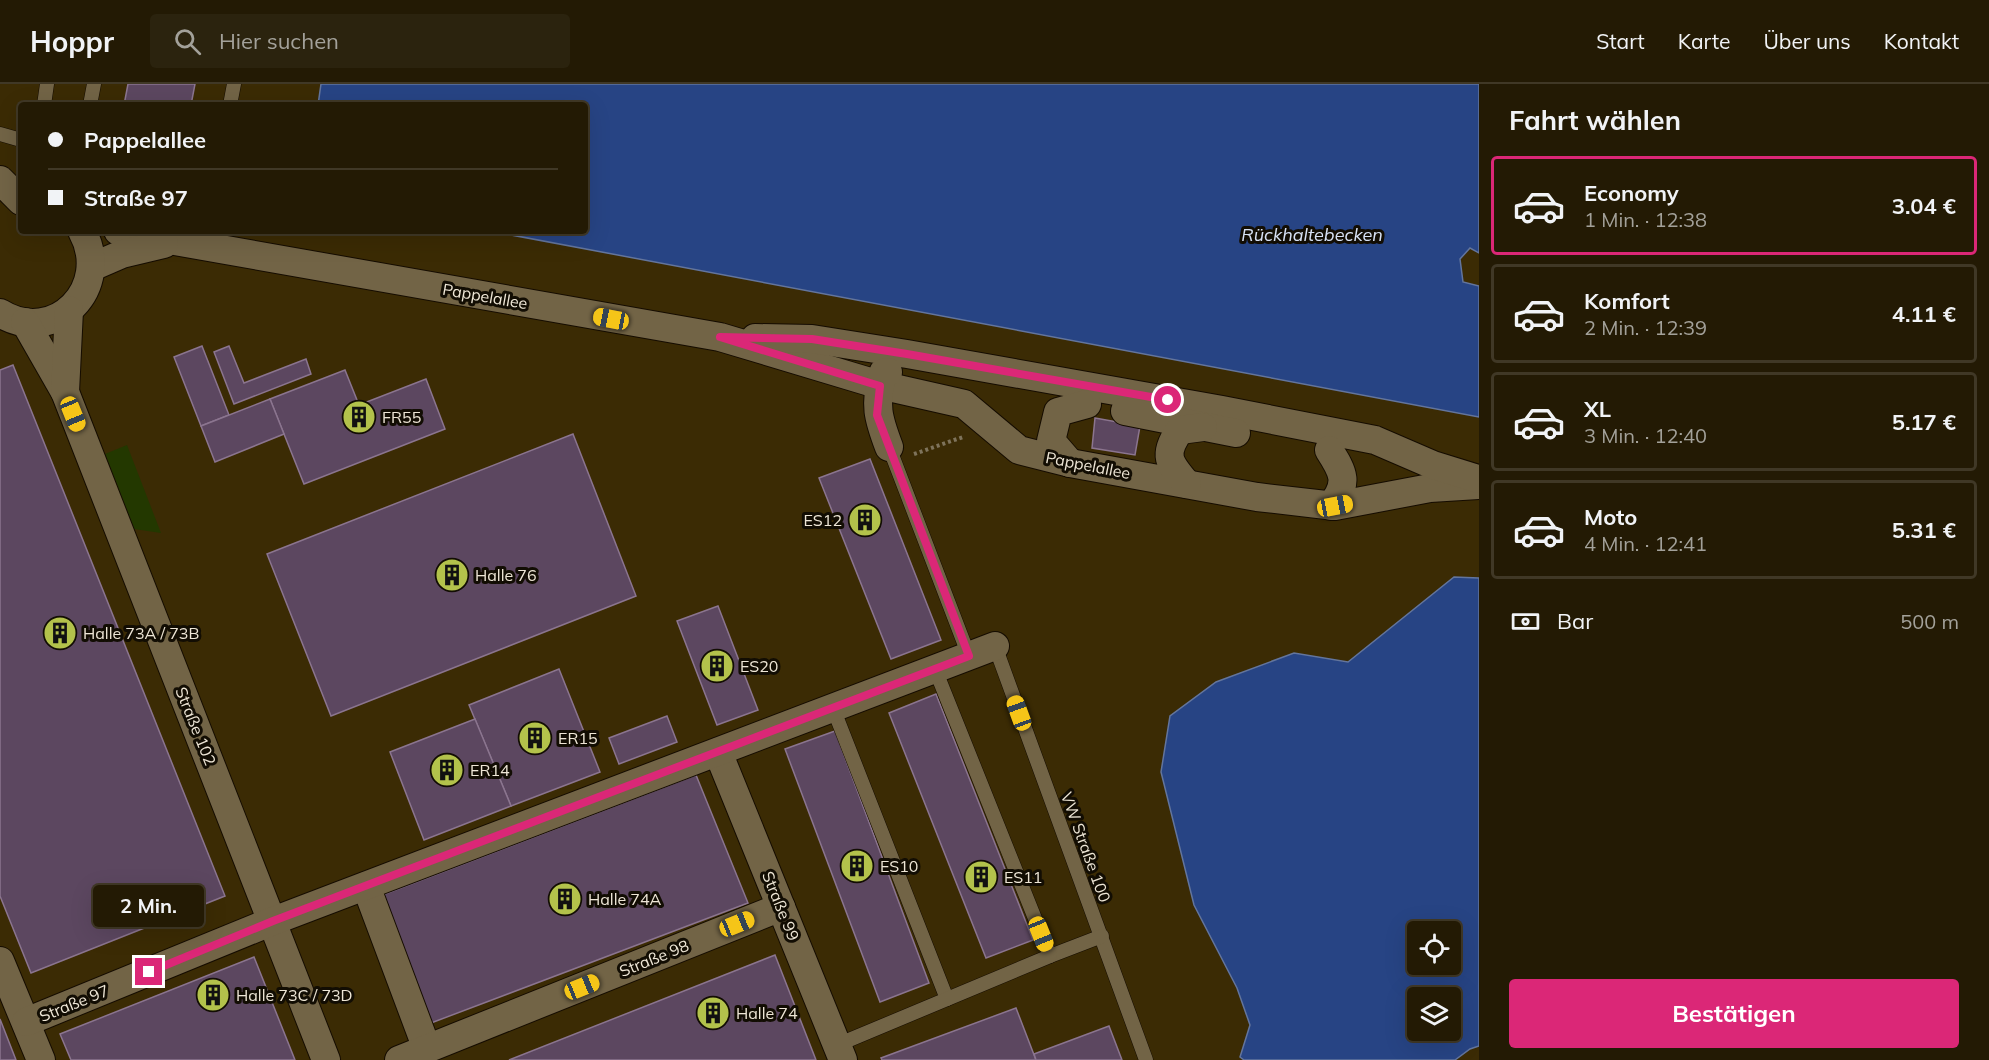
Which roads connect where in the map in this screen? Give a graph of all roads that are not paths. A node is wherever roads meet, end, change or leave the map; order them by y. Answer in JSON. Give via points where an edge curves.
{"nodes":[{"id":1,"x":47,"y":84,"type":"edge"},
{"id":2,"x":94,"y":84,"type":"edge"},
{"id":3,"x":234,"y":84,"type":"edge"},
{"id":4,"x":44,"y":102,"type":"edge"},
{"id":5,"x":91,"y":102,"type":"edge"},
{"id":6,"x":231,"y":102,"type":"edge"},
{"id":7,"x":0,"y":134,"type":"edge"},
{"id":8,"x":18,"y":139,"type":"edge"},
{"id":9,"x":0,"y":180,"type":"edge"},
{"id":10,"x":18,"y":200,"type":"edge"},
{"id":11,"x":18,"y":204,"type":"edge"},
{"id":12,"x":0,"y":213,"type":"edge"},
{"id":13,"x":83,"y":234,"type":"edge"},
{"id":14,"x":136,"y":234,"type":"edge"},
{"id":15,"x":179,"y":241,"type":"junction"},
{"id":16,"x":92,"y":267,"type":"junction"},
{"id":17,"x":69,"y":310,"type":"junction"},
{"id":18,"x":13,"y":318,"type":"edge"},
{"id":19,"x":720,"y":337,"type":"junction"},
{"id":20,"x":880,"y":386,"type":"junction"},
{"id":21,"x":64,"y":392,"type":"junction"},
{"id":22,"x":1087,"y":405,"type":"junction"},
{"id":23,"x":1205,"y":427,"type":"junction"},
{"id":24,"x":889,"y":447,"type":"joint"},
{"id":25,"x":1329,"y":450,"type":"junction"},
{"id":26,"x":1070,"y":463,"type":"junction"},
{"id":27,"x":1433,"y":465,"type":"junction"},
{"id":28,"x":1479,"y":480,"type":"edge"},
{"id":29,"x":1187,"y":484,"type":"junction"},
{"id":30,"x":1479,"y":485,"type":"edge"},
{"id":31,"x":1331,"y":506,"type":"junction"},
{"id":32,"x":982,"y":651,"type":"junction"},
{"id":33,"x":935,"y":669,"type":"junction"},
{"id":34,"x":833,"y":708,"type":"junction"},
{"id":35,"x":718,"y":752,"type":"junction"},
{"id":36,"x":366,"y":886,"type":"junction"},
{"id":37,"x":781,"y":907,"type":"junction"},
{"id":38,"x":273,"y":921,"type":"junction"},
{"id":39,"x":1101,"y":936,"type":"junction"},
{"id":40,"x":1050,"y":956,"type":"junction"},
{"id":41,"x":0,"y":961,"type":"edge"},
{"id":42,"x":947,"y":999,"type":"junction"},
{"id":43,"x":26,"y":1022,"type":"junction"},
{"id":44,"x":427,"y":1049,"type":"junction"},
{"id":45,"x":840,"y":1052,"type":"edge"},
{"id":46,"x":41,"y":1060,"type":"edge"},
{"id":47,"x":326,"y":1060,"type":"edge"},
{"id":48,"x":399,"y":1060,"type":"edge"},
{"id":49,"x":1146,"y":1060,"type":"edge"}],
"edges":[{"from":1,"to":4,"type":"lane"},
{"from":2,"to":5,"type":"lane"},
{"from":3,"to":6,"type":"lane"},
{"from":7,"to":8,"type":"lane"},
{"from":9,"to":10,"type":"street"},
{"from":11,"to":12,"type":"street"},
{"from":13,"to":16,"type":"street"},
{"from":14,"to":15,"type":"street","name":"Pappelallee"},
{"from":15,"to":16,"type":"street","via":[[131,252]]},
{"from":15,"to":19,"type":"street","name":"Pappelallee"},
{"from":16,"to":17,"type":"street","via":[[83,295]]},
{"from":17,"to":18,"type":"street","via":[[49,320]]},
{"from":17,"to":21,"type":"street","name":"Straße 102"},
{"from":18,"to":21,"type":"street","name":"Straße 102"},
{"from":19,"to":20,"type":"street","name":"Pappelallee"},
{"from":19,"to":27,"type":"street","name":"Pappelallee","via":[[812,339],[1135,394],[1375,440]]},
{"from":20,"to":22,"type":"street","via":[[883,373],[899,369]]},
{"from":20,"to":24,"type":"street","via":[[877,415]]},
{"from":20,"to":26,"type":"street","name":"Pappelallee","via":[[964,404],[1019,450]]},
{"from":21,"to":38,"type":"street","name":"Straße 102"},
{"from":22,"to":23,"type":"street"},
{"from":22,"to":26,"type":"street","via":[[1058,412],[1051,441]]},
{"from":23,"to":25,"type":"street"},
{"from":23,"to":29,"type":"street","via":[[1180,430],[1170,444],[1171,464]]},
{"from":24,"to":32,"type":"lane","name":"VW Straße 100"},
{"from":25,"to":27,"type":"street"},
{"from":25,"to":31,"type":"street","via":[[1342,470],[1342,492]]},
{"from":26,"to":29,"type":"street","name":"Pappelallee"},
{"from":27,"to":28,"type":"street","name":"Pappelallee"},
{"from":29,"to":31,"type":"street","name":"Pappelallee"},
{"from":30,"to":31,"type":"street","name":"Pappelallee","via":[[1430,488]]},
{"from":32,"to":33,"type":"street","name":"Straße 97"},
{"from":32,"to":39,"type":"lane","name":"VW Straße 100"},
{"from":33,"to":34,"type":"street","name":"Straße 97"},
{"from":33,"to":40,"type":"lane"},
{"from":34,"to":35,"type":"street","name":"Straße 97"},
{"from":34,"to":42,"type":"lane"},
{"from":35,"to":36,"type":"street","name":"Straße 97"},
{"from":35,"to":37,"type":"street","name":"Straße 99"},
{"from":36,"to":38,"type":"street","name":"Straße 97"},
{"from":36,"to":44,"type":"street"},
{"from":37,"to":44,"type":"street","name":"Straße 98"},
{"from":37,"to":45,"type":"street","name":"Straße 99"},
{"from":38,"to":43,"type":"street","name":"Straße 97"},
{"from":38,"to":47,"type":"street","name":"Straße 102"},
{"from":39,"to":40,"type":"lane"},
{"from":39,"to":49,"type":"lane","name":"VW Straße 100"},
{"from":40,"to":42,"type":"lane"},
{"from":41,"to":43,"type":"street"},
{"from":42,"to":45,"type":"lane"},
{"from":43,"to":46,"type":"street"},
{"from":44,"to":48,"type":"street","name":"Straße 98"}]}
